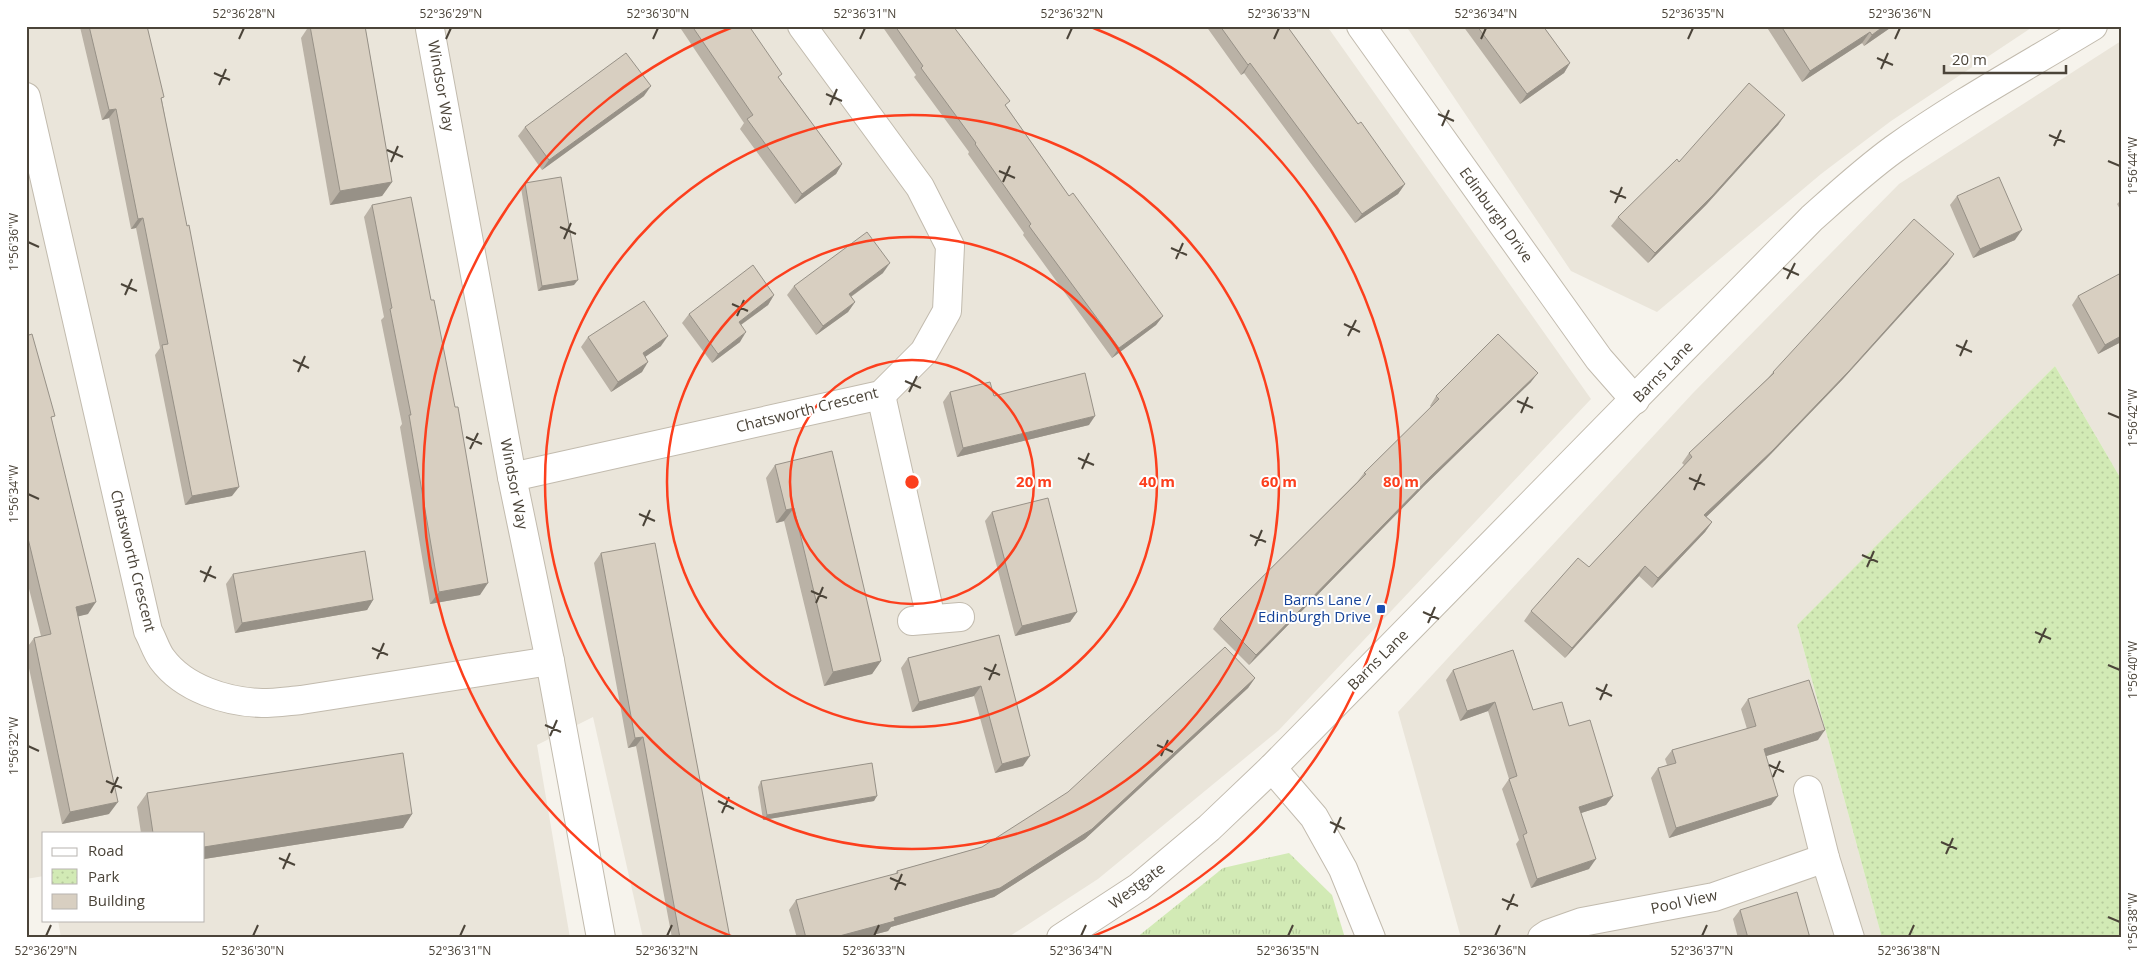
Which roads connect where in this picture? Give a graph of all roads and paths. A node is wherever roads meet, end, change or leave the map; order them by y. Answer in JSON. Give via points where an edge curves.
{"nodes":[{"id":1,"x":802,"y":26,"type":"edge"},
{"id":2,"x":1361,"y":26,"type":"edge"},
{"id":3,"x":2093,"y":26,"type":"edge"},
{"id":4,"x":430,"y":29,"type":"dead end"},
{"id":5,"x":26,"y":97,"type":"edge"},
{"id":6,"x":881,"y":395,"type":"junction"},
{"id":7,"x":1635,"y":400,"type":"junction"},
{"id":8,"x":512,"y":477,"type":"junction"},
{"id":9,"x":960,"y":617,"type":"dead end"},
{"id":10,"x":550,"y":661,"type":"junction"},
{"id":11,"x":1272,"y":768,"type":"junction"},
{"id":12,"x":1808,"y":790,"type":"dead end"},
{"id":13,"x":1209,"y":828,"type":"joint"},
{"id":14,"x":1825,"y":858,"type":"junction"},
{"id":15,"x":601,"y":938,"type":"edge"},
{"id":16,"x":1061,"y":938,"type":"edge"},
{"id":17,"x":1371,"y":938,"type":"edge"},
{"id":18,"x":1542,"y":938,"type":"edge"},
{"id":19,"x":1850,"y":938,"type":"edge"}],
"edges":[{"from":1,"to":6,"type":"street","name":"Chatsworth Crescent","via":[[920,187],[950,246],[947,310],[924,352]]},
{"from":2,"to":7,"type":"street","name":"Edinburgh Drive","via":[[1599,359]]},
{"from":3,"to":7,"type":"street","name":"Barns Lane","via":[[1956,109],[1848,185]]},
{"from":4,"to":8,"type":"street","name":"Windsor Way"},
{"from":5,"to":10,"type":"street","name":"Chatsworth Crescent","via":[[148,631],[162,659],[184,680],[207,692],[229,699],[263,703],[301,700]]},
{"from":6,"to":8,"type":"street","name":"Chatsworth Crescent"},
{"from":6,"to":9,"type":"street","via":[[921,620]]},
{"from":7,"to":11,"type":"street","name":"Barns Lane"},
{"from":8,"to":10,"type":"street","name":"Windsor Way"},
{"from":10,"to":15,"type":"street","name":"Windsor Way"},
{"from":11,"to":13,"type":"street","name":"Barns Lane"},
{"from":11,"to":17,"type":"street","via":[[1314,817],[1343,869]]},
{"from":12,"to":14,"type":"street"},
{"from":13,"to":16,"type":"street","name":"Westgate","via":[[1140,887]]},
{"from":14,"to":18,"type":"street","name":"Pool View","via":[[1714,897],[1582,922]]},
{"from":14,"to":19,"type":"street"}]}
